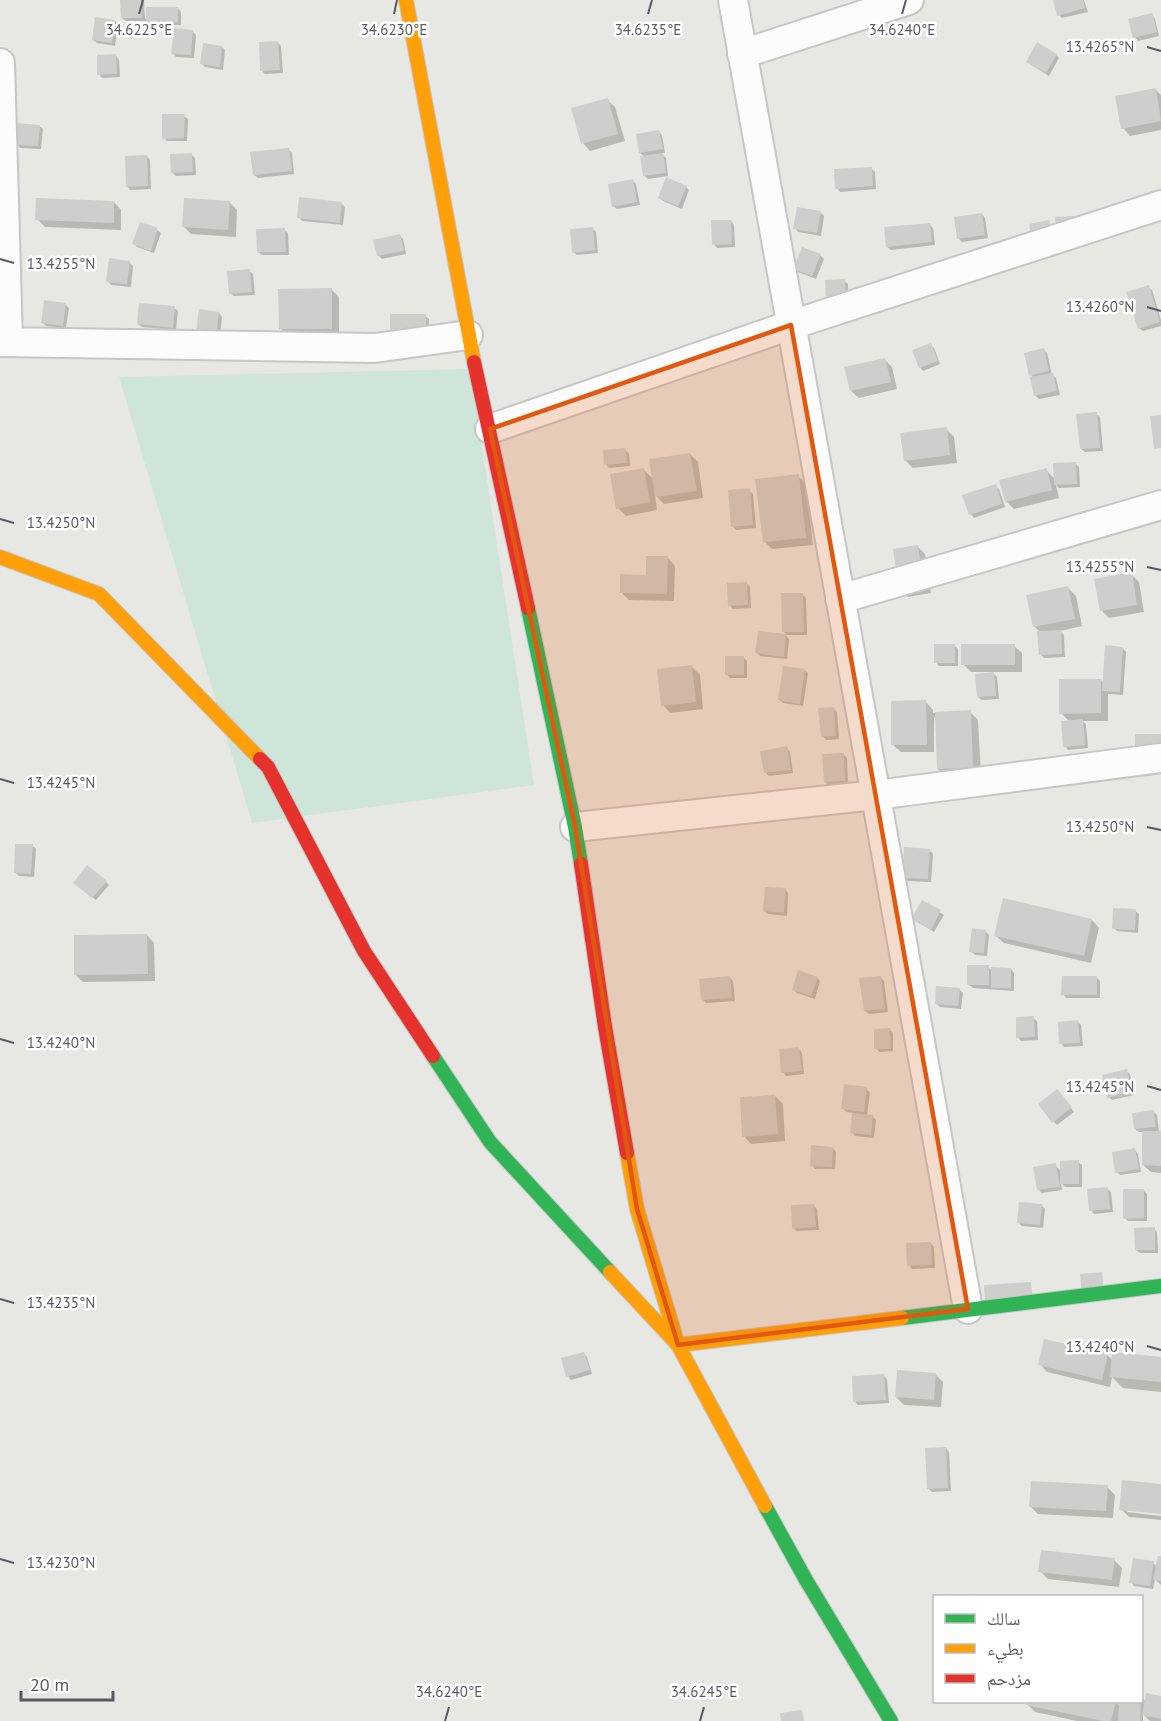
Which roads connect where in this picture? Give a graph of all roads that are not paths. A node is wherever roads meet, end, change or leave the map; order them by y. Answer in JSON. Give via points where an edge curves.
{"nodes":[{"id":1,"x":406,"y":0,"type":"edge"},
{"id":2,"x":733,"y":0,"type":"edge"},
{"id":3,"x":909,"y":0,"type":"edge"},
{"id":4,"x":742,"y":54,"type":"junction"},
{"id":5,"x":0,"y":63,"type":"edge"},
{"id":6,"x":0,"y":85,"type":"edge"},
{"id":7,"x":1161,"y":205,"type":"edge"},
{"id":8,"x":791,"y":325,"type":"junction"},
{"id":9,"x":468,"y":335,"type":"junction"},
{"id":10,"x":4,"y":342,"type":"edge"},
{"id":11,"x":490,"y":429,"type":"junction"},
{"id":12,"x":1161,"y":505,"type":"edge"},
{"id":13,"x":0,"y":557,"type":"edge"},
{"id":14,"x":840,"y":599,"type":"junction"},
{"id":15,"x":1161,"y":758,"type":"edge"},
{"id":16,"x":876,"y":795,"type":"junction"},
{"id":17,"x":575,"y":827,"type":"junction"},
{"id":18,"x":1161,"y":1286,"type":"edge"},
{"id":19,"x":968,"y":1309,"type":"junction"},
{"id":20,"x":678,"y":1345,"type":"junction"},
{"id":21,"x":891,"y":1721,"type":"edge"}],
"edges":[{"from":1,"to":9,"type":"main road"},
{"from":2,"to":4,"type":"street"},
{"from":3,"to":4,"type":"street"},
{"from":4,"to":8,"type":"street"},
{"from":5,"to":6,"type":"street"},
{"from":6,"to":10,"type":"street"},
{"from":7,"to":8,"type":"street"},
{"from":8,"to":11,"type":"street"},
{"from":8,"to":14,"type":"street"},
{"from":9,"to":10,"type":"street","via":[[375,348]]},
{"from":9,"to":11,"type":"main road"},
{"from":11,"to":17,"type":"main road"},
{"from":12,"to":14,"type":"street"},
{"from":13,"to":20,"type":"main road","via":[[99,594],[268,767],[364,951],[490,1142]]},
{"from":14,"to":16,"type":"street"},
{"from":15,"to":16,"type":"street"},
{"from":16,"to":17,"type":"street"},
{"from":16,"to":19,"type":"street"},
{"from":17,"to":20,"type":"main road","via":[[637,1209]]},
{"from":18,"to":19,"type":"main road"},
{"from":19,"to":20,"type":"main road"},
{"from":20,"to":21,"type":"main road","via":[[806,1580]]}]}
